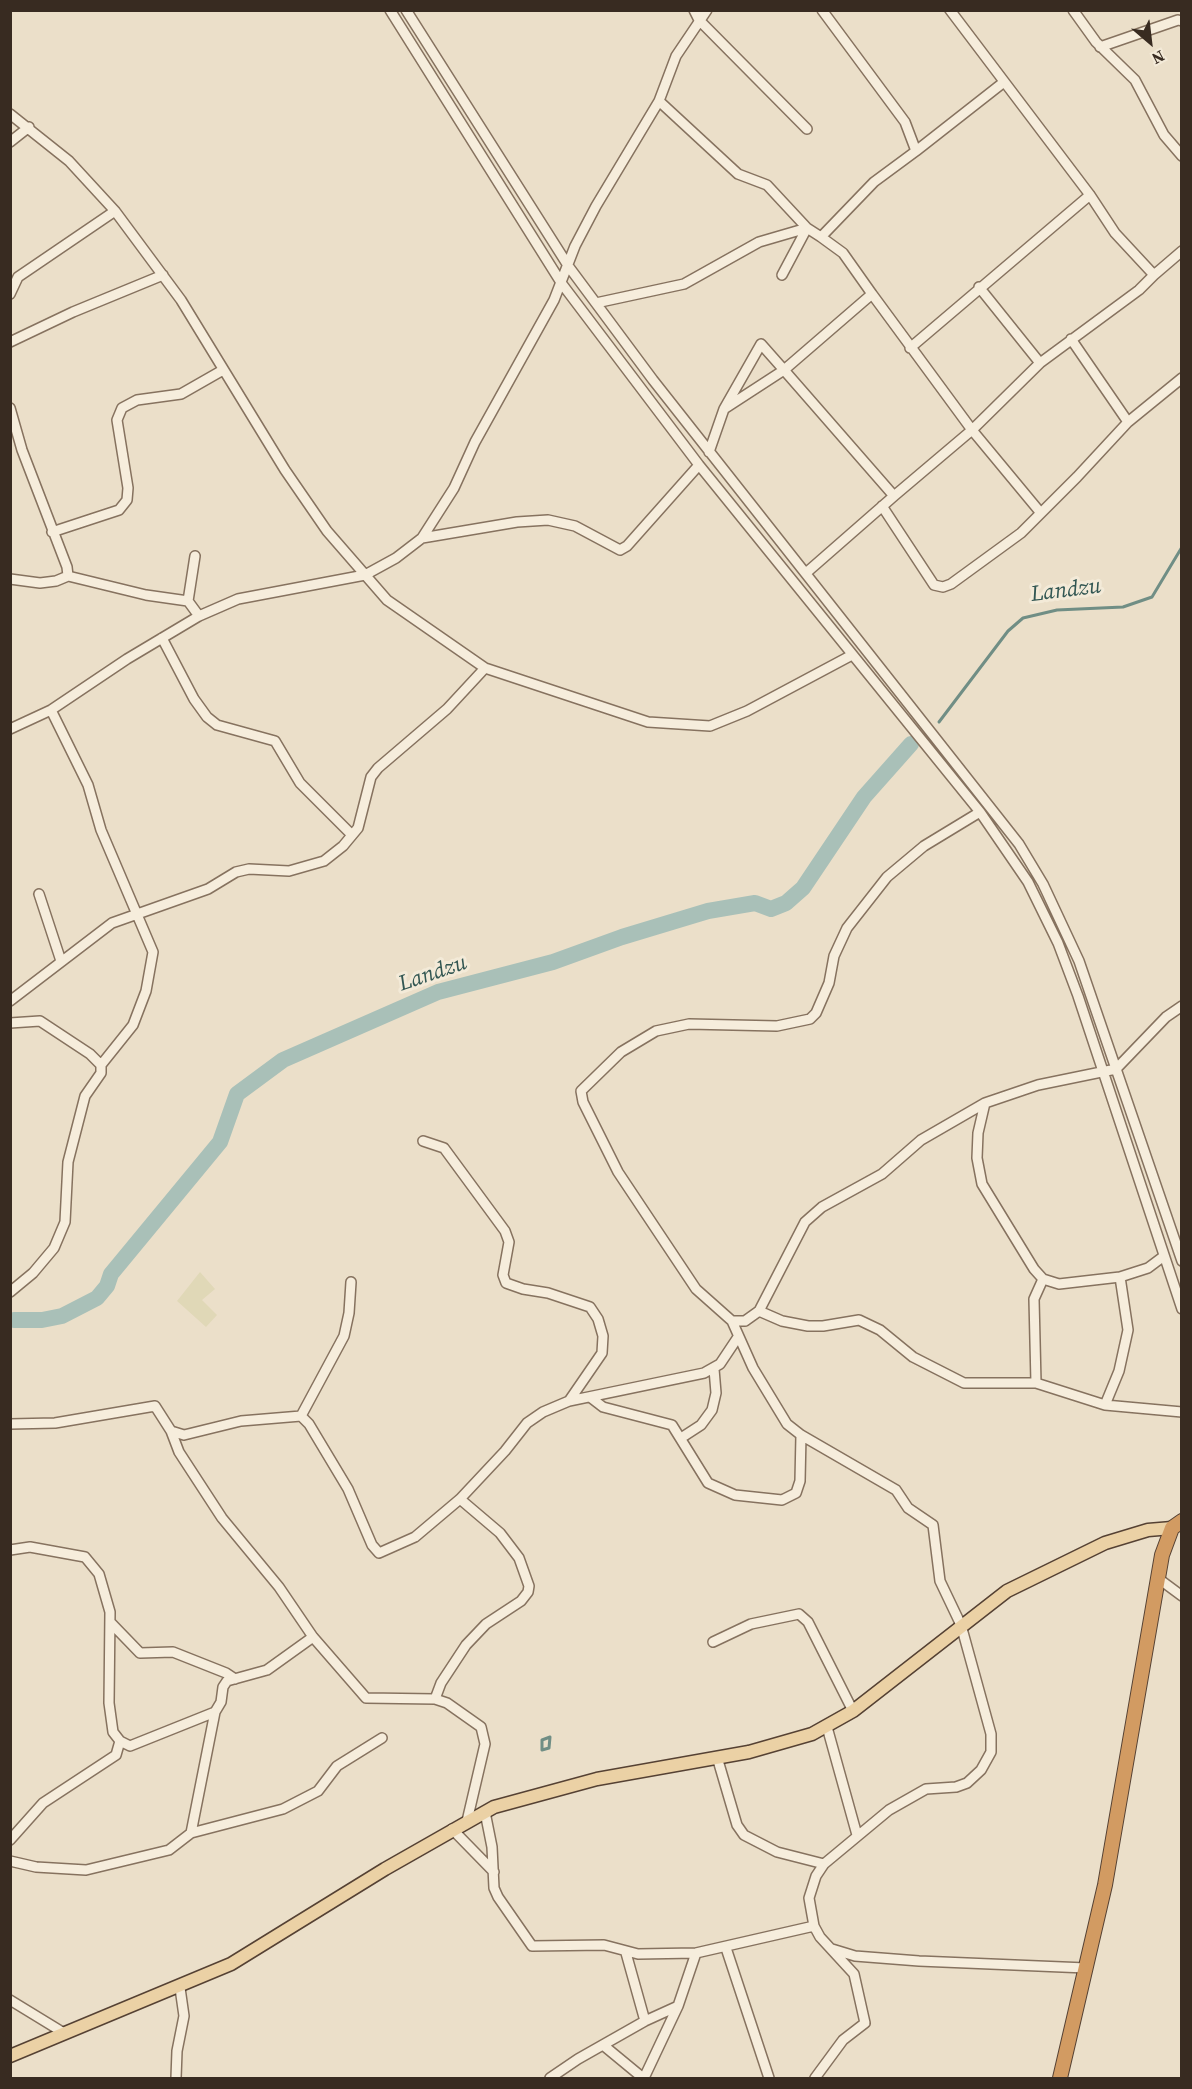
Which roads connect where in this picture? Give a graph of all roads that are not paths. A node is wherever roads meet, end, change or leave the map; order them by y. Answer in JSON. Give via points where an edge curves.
{"nodes":[{"id":1,"x":390,"y":10,"type":"edge"},
{"id":2,"x":406,"y":10,"type":"edge"},
{"id":3,"x":694,"y":10,"type":"edge"},
{"id":4,"x":707,"y":10,"type":"edge"},
{"id":5,"x":822,"y":10,"type":"edge"},
{"id":6,"x":951,"y":10,"type":"edge"},
{"id":7,"x":1073,"y":10,"type":"edge"},
{"id":8,"x":699,"y":20,"type":"junction"},
{"id":9,"x":1182,"y":21,"type":"edge"},
{"id":10,"x":1100,"y":47,"type":"junction"},
{"id":11,"x":1004,"y":82,"type":"junction"},
{"id":12,"x":660,"y":101,"type":"junction"},
{"id":13,"x":10,"y":114,"type":"edge"},
{"id":14,"x":29,"y":127,"type":"junction"},
{"id":15,"x":807,"y":129,"type":"dead end"},
{"id":16,"x":10,"y":142,"type":"edge"},
{"id":17,"x":916,"y":151,"type":"junction"},
{"id":18,"x":1182,"y":156,"type":"edge"},
{"id":19,"x":1090,"y":195,"type":"junction"},
{"id":20,"x":115,"y":212,"type":"junction"},
{"id":21,"x":807,"y":228,"type":"junction"},
{"id":22,"x":821,"y":237,"type":"junction"},
{"id":23,"x":1182,"y":251,"type":"edge"},
{"id":24,"x":569,"y":267,"type":"junction"},
{"id":25,"x":782,"y":274,"type":"dead end"},
{"id":26,"x":163,"y":275,"type":"junction"},
{"id":27,"x":1154,"y":275,"type":"junction"},
{"id":28,"x":562,"y":284,"type":"junction"},
{"id":29,"x":979,"y":287,"type":"junction"},
{"id":30,"x":10,"y":294,"type":"edge"},
{"id":31,"x":872,"y":294,"type":"junction"},
{"id":32,"x":596,"y":303,"type":"junction"},
{"id":33,"x":1071,"y":339,"type":"junction"},
{"id":34,"x":10,"y":342,"type":"edge"},
{"id":35,"x":910,"y":348,"type":"junction"},
{"id":36,"x":1040,"y":363,"type":"junction"},
{"id":37,"x":224,"y":370,"type":"junction"},
{"id":38,"x":784,"y":370,"type":"junction"},
{"id":39,"x":1182,"y":378,"type":"edge"},
{"id":40,"x":10,"y":408,"type":"edge"},
{"id":41,"x":723,"y":409,"type":"junction"},
{"id":42,"x":1128,"y":422,"type":"junction"},
{"id":43,"x":972,"y":430,"type":"junction"},
{"id":44,"x":709,"y":452,"type":"junction"},
{"id":45,"x":699,"y":465,"type":"junction"},
{"id":46,"x":894,"y":496,"type":"junction"},
{"id":47,"x":882,"y":506,"type":"junction"},
{"id":48,"x":1040,"y":512,"type":"junction"},
{"id":49,"x":52,"y":532,"type":"junction"},
{"id":50,"x":422,"y":538,"type":"junction"},
{"id":51,"x":195,"y":556,"type":"dead end"},
{"id":52,"x":806,"y":573,"type":"junction"},
{"id":53,"x":365,"y":575,"type":"junction"},
{"id":54,"x":68,"y":576,"type":"junction"},
{"id":55,"x":10,"y":579,"type":"edge"},
{"id":56,"x":188,"y":601,"type":"junction"},
{"id":57,"x":199,"y":616,"type":"junction"},
{"id":58,"x":162,"y":638,"type":"junction"},
{"id":59,"x":852,"y":655,"type":"junction"},
{"id":60,"x":485,"y":669,"type":"junction"},
{"id":61,"x":51,"y":710,"type":"junction"},
{"id":62,"x":10,"y":729,"type":"edge"},
{"id":63,"x":980,"y":812,"type":"junction"},
{"id":64,"x":352,"y":835,"type":"junction"},
{"id":65,"x":39,"y":894,"type":"dead end"},
{"id":66,"x":138,"y":913,"type":"junction"},
{"id":67,"x":61,"y":961,"type":"junction"},
{"id":68,"x":10,"y":1001,"type":"edge"},
{"id":69,"x":1182,"y":1006,"type":"edge"},
{"id":70,"x":10,"y":1023,"type":"edge"},
{"id":71,"x":101,"y":1065,"type":"junction"},
{"id":72,"x":1116,"y":1069,"type":"junction"},
{"id":73,"x":1103,"y":1072,"type":"junction"},
{"id":74,"x":985,"y":1103,"type":"junction"},
{"id":75,"x":423,"y":1141,"type":"dead end"},
{"id":76,"x":1164,"y":1256,"type":"junction"},
{"id":77,"x":1182,"y":1261,"type":"edge"},
{"id":78,"x":1120,"y":1277,"type":"junction"},
{"id":79,"x":1043,"y":1279,"type":"junction"},
{"id":80,"x":351,"y":1282,"type":"dead end"},
{"id":81,"x":10,"y":1292,"type":"edge"},
{"id":82,"x":1182,"y":1309,"type":"edge"},
{"id":83,"x":759,"y":1311,"type":"junction"},
{"id":84,"x":732,"y":1321,"type":"junction"},
{"id":85,"x":738,"y":1337,"type":"junction"},
{"id":86,"x":714,"y":1369,"type":"junction"},
{"id":87,"x":1036,"y":1383,"type":"junction"},
{"id":88,"x":590,"y":1397,"type":"junction"},
{"id":89,"x":569,"y":1401,"type":"junction"},
{"id":90,"x":1105,"y":1405,"type":"junction"},
{"id":91,"x":1182,"y":1412,"type":"edge"},
{"id":92,"x":301,"y":1416,"type":"junction"},
{"id":93,"x":10,"y":1424,"type":"edge"},
{"id":94,"x":171,"y":1431,"type":"junction"},
{"id":95,"x":801,"y":1435,"type":"junction"},
{"id":96,"x":681,"y":1438,"type":"junction"},
{"id":97,"x":460,"y":1499,"type":"junction"},
{"id":98,"x":1177,"y":1524,"type":"edge"},
{"id":99,"x":10,"y":1550,"type":"edge"},
{"id":100,"x":1159,"y":1579,"type":"junction"},
{"id":101,"x":1182,"y":1596,"type":"edge"},
{"id":102,"x":110,"y":1622,"type":"junction"},
{"id":103,"x":961,"y":1625,"type":"junction"},
{"id":104,"x":313,"y":1637,"type":"junction"},
{"id":105,"x":713,"y":1642,"type":"dead end"},
{"id":106,"x":235,"y":1679,"type":"junction"},
{"id":107,"x":435,"y":1699,"type":"junction"},
{"id":108,"x":853,"y":1711,"type":"junction"},
{"id":109,"x":215,"y":1712,"type":"junction"},
{"id":110,"x":827,"y":1727,"type":"junction"},
{"id":111,"x":382,"y":1738,"type":"dead end"},
{"id":112,"x":120,"y":1741,"type":"junction"},
{"id":113,"x":717,"y":1757,"type":"junction"},
{"id":114,"x":485,"y":1812,"type":"junction"},
{"id":115,"x":467,"y":1821,"type":"junction"},
{"id":116,"x":452,"y":1829,"type":"junction"},
{"id":117,"x":192,"y":1833,"type":"junction"},
{"id":118,"x":857,"y":1835,"type":"junction"},
{"id":119,"x":10,"y":1840,"type":"edge"},
{"id":120,"x":10,"y":1861,"type":"edge"},
{"id":121,"x":824,"y":1864,"type":"junction"},
{"id":122,"x":494,"y":1872,"type":"junction"},
{"id":123,"x":814,"y":1926,"type":"junction"},
{"id":124,"x":726,"y":1948,"type":"junction"},
{"id":125,"x":832,"y":1949,"type":"junction"},
{"id":126,"x":626,"y":1953,"type":"junction"},
{"id":127,"x":696,"y":1953,"type":"junction"},
{"id":128,"x":1086,"y":1968,"type":"junction"},
{"id":129,"x":180,"y":1988,"type":"junction"},
{"id":130,"x":10,"y":2000,"type":"edge"},
{"id":131,"x":678,"y":2006,"type":"junction"},
{"id":132,"x":645,"y":2021,"type":"junction"},
{"id":133,"x":64,"y":2033,"type":"junction"},
{"id":134,"x":603,"y":2045,"type":"junction"},
{"id":135,"x":10,"y":2056,"type":"edge"},
{"id":136,"x":176,"y":2079,"type":"edge"},
{"id":137,"x":550,"y":2079,"type":"edge"},
{"id":138,"x":644,"y":2079,"type":"edge"},
{"id":139,"x":769,"y":2079,"type":"edge"},
{"id":140,"x":815,"y":2079,"type":"edge"},
{"id":141,"x":1060,"y":2079,"type":"edge"}],
"edges":[{"from":1,"to":28,"type":"street"},
{"from":2,"to":24,"type":"street"},
{"from":3,"to":8,"type":"street"},
{"from":4,"to":8,"type":"street"},
{"from":5,"to":17,"type":"street","via":[[905,122]]},
{"from":6,"to":11,"type":"street"},
{"from":7,"to":10,"type":"street"},
{"from":8,"to":12,"type":"street","via":[[672,64]]},
{"from":8,"to":15,"type":"street"},
{"from":9,"to":10,"type":"street"},
{"from":10,"to":18,"type":"street","via":[[1135,80],[1164,135]]},
{"from":11,"to":17,"type":"street"},
{"from":11,"to":19,"type":"street"},
{"from":12,"to":21,"type":"street","via":[[738,174],[767,185]]},
{"from":12,"to":24,"type":"street","via":[[596,206],[575,246]]},
{"from":13,"to":14,"type":"street"},
{"from":14,"to":16,"type":"street"},
{"from":14,"to":20,"type":"street","via":[[69,161]]},
{"from":17,"to":22,"type":"street","via":[[874,182]]},
{"from":19,"to":27,"type":"street","via":[[1115,233]]},
{"from":19,"to":29,"type":"street"},
{"from":20,"to":26,"type":"street"},
{"from":20,"to":30,"type":"street","via":[[18,277]]},
{"from":21,"to":22,"type":"street"},
{"from":21,"to":25,"type":"street"},
{"from":21,"to":32,"type":"street","via":[[759,242],[684,284]]},
{"from":22,"to":31,"type":"street","via":[[843,253]]},
{"from":23,"to":27,"type":"street"},
{"from":24,"to":28,"type":"street"},
{"from":24,"to":32,"type":"street"},
{"from":26,"to":34,"type":"street"},
{"from":26,"to":37,"type":"street"},
{"from":27,"to":33,"type":"street"},
{"from":28,"to":45,"type":"street"},
{"from":28,"to":50,"type":"street","via":[[454,488]]},
{"from":29,"to":35,"type":"street"},
{"from":29,"to":36,"type":"street"},
{"from":31,"to":35,"type":"street"},
{"from":31,"to":38,"type":"street"},
{"from":32,"to":44,"type":"street"},
{"from":33,"to":36,"type":"street"},
{"from":33,"to":42,"type":"street"},
{"from":35,"to":43,"type":"street"},
{"from":36,"to":43,"type":"street"},
{"from":37,"to":49,"type":"street","via":[[181,394],[137,400],[122,408],[117,420],[127,500],[119,510]]},
{"from":37,"to":53,"type":"street","via":[[327,531]]},
{"from":38,"to":41,"type":"street"},
{"from":38,"to":41,"type":"street","via":[[761,344]]},
{"from":38,"to":46,"type":"street"},
{"from":39,"to":42,"type":"street"},
{"from":40,"to":49,"type":"street"},
{"from":41,"to":44,"type":"street"},
{"from":42,"to":48,"type":"street"},
{"from":43,"to":46,"type":"street"},
{"from":43,"to":48,"type":"street"},
{"from":44,"to":52,"type":"street"},
{"from":45,"to":50,"type":"street","via":[[620,550],[575,525],[548,520]]},
{"from":45,"to":59,"type":"street"},
{"from":46,"to":47,"type":"street"},
{"from":47,"to":48,"type":"street","via":[[923,571],[934,585],[943,587],[1020,533]]},
{"from":47,"to":52,"type":"street"},
{"from":49,"to":54,"type":"street"},
{"from":50,"to":53,"type":"street"},
{"from":51,"to":56,"type":"street"},
{"from":52,"to":72,"type":"street","via":[[1019,844],[1061,919]]},
{"from":53,"to":57,"type":"street","via":[[238,599]]},
{"from":53,"to":60,"type":"street","via":[[387,600]]},
{"from":54,"to":55,"type":"street","via":[[40,583]]},
{"from":54,"to":56,"type":"street"},
{"from":56,"to":57,"type":"street"},
{"from":57,"to":58,"type":"street"},
{"from":58,"to":61,"type":"street"},
{"from":58,"to":64,"type":"street","via":[[207,717],[217,725],[275,741],[300,783]]},
{"from":59,"to":60,"type":"street","via":[[747,711],[710,726],[648,722]]},
{"from":59,"to":63,"type":"street"},
{"from":60,"to":64,"type":"street","via":[[447,709],[378,768],[371,777],[358,828]]},
{"from":61,"to":62,"type":"street"},
{"from":61,"to":66,"type":"street","via":[[88,785],[101,830]]},
{"from":63,"to":73,"type":"street","via":[[1028,882],[1058,943]]},
{"from":63,"to":84,"type":"street","via":[[924,846],[887,877],[847,928],[834,956],[829,983],[810,1019],[777,1026],[689,1024],[656,1030],[621,1052],[581,1091],[618,1172],[635,1198],[696,1289]]},
{"from":64,"to":66,"type":"street","via":[[324,861],[289,871],[243,870],[208,890]]},
{"from":65,"to":67,"type":"street"},
{"from":66,"to":67,"type":"street","via":[[112,923]]},
{"from":66,"to":71,"type":"street","via":[[153,952],[146,991],[133,1025]]},
{"from":67,"to":68,"type":"street"},
{"from":69,"to":72,"type":"street","via":[[1166,1017]]},
{"from":70,"to":71,"type":"street","via":[[40,1021]]},
{"from":71,"to":81,"type":"street","via":[[101,1073],[85,1096],[68,1162],[65,1222],[54,1248]]},
{"from":72,"to":73,"type":"street"},
{"from":72,"to":77,"type":"street"},
{"from":73,"to":74,"type":"street","via":[[1038,1085]]},
{"from":73,"to":76,"type":"street"},
{"from":74,"to":79,"type":"street","via":[[978,1150],[982,1184]]},
{"from":74,"to":83,"type":"street","via":[[921,1140],[882,1174],[822,1207],[805,1222]]},
{"from":75,"to":89,"type":"street","via":[[444,1148],[505,1231],[509,1242],[503,1275],[506,1283],[590,1307],[598,1319],[602,1353]]},
{"from":76,"to":78,"type":"street","via":[[1148,1268]]},
{"from":76,"to":82,"type":"street"},
{"from":78,"to":79,"type":"street","via":[[1059,1284]]},
{"from":78,"to":90,"type":"street","via":[[1128,1330],[1119,1371]]},
{"from":79,"to":87,"type":"street","via":[[1034,1299]]},
{"from":80,"to":92,"type":"street","via":[[344,1336]]},
{"from":83,"to":84,"type":"street","via":[[745,1321]]},
{"from":83,"to":87,"type":"street","via":[[808,1326],[859,1320],[880,1330],[913,1358],[964,1383]]},
{"from":84,"to":85,"type":"street"},
{"from":85,"to":86,"type":"street"},
{"from":85,"to":95,"type":"street","via":[[773,1406]]},
{"from":86,"to":88,"type":"street"},
{"from":86,"to":96,"type":"street","via":[[716,1393],[712,1410],[701,1425]]},
{"from":87,"to":90,"type":"street"},
{"from":88,"to":89,"type":"street"},
{"from":88,"to":96,"type":"street","via":[[603,1407],[672,1425]]},
{"from":89,"to":97,"type":"street","via":[[527,1424]]},
{"from":90,"to":91,"type":"street"},
{"from":92,"to":94,"type":"street","via":[[241,1422],[184,1435]]},
{"from":92,"to":97,"type":"street","via":[[348,1488],[379,1553],[415,1538]]},
{"from":93,"to":94,"type":"street","via":[[56,1423],[155,1406]]},
{"from":94,"to":104,"type":"street","via":[[179,1452],[222,1518],[279,1587]]},
{"from":95,"to":96,"type":"street","via":[[800,1481],[796,1493],[782,1500],[735,1495],[715,1488]]},
{"from":95,"to":103,"type":"street","via":[[896,1490],[908,1508],[933,1525],[940,1581]]},
{"from":97,"to":107,"type":"street","via":[[500,1533],[519,1558],[530,1586],[521,1601],[478,1630],[441,1683]]},
{"from":98,"to":100,"type":"highway","via":[[1162,1555]]},
{"from":98,"to":103,"type":"main road","via":[[1132,1534],[1054,1567],[1008,1591]]},
{"from":99,"to":102,"type":"street","via":[[30,1547],[85,1557],[99,1574]]},
{"from":100,"to":101,"type":"street"},
{"from":100,"to":128,"type":"highway","via":[[1109,1863]]},
{"from":102,"to":106,"type":"street","via":[[140,1653],[172,1652]]},
{"from":102,"to":112,"type":"street","via":[[109,1703],[113,1732]]},
{"from":103,"to":108,"type":"main road"},
{"from":103,"to":118,"type":"street","via":[[992,1734],[991,1752],[968,1783],[956,1788],[926,1789],[886,1812]]},
{"from":104,"to":106,"type":"street","via":[[267,1670]]},
{"from":104,"to":107,"type":"street","via":[[366,1698]]},
{"from":105,"to":108,"type":"street","via":[[750,1624],[799,1614],[808,1622]]},
{"from":106,"to":109,"type":"street","via":[[226,1681]]},
{"from":107,"to":115,"type":"street","via":[[481,1727],[485,1736]]},
{"from":108,"to":110,"type":"main road"},
{"from":109,"to":112,"type":"street","via":[[130,1746]]},
{"from":109,"to":117,"type":"street"},
{"from":110,"to":113,"type":"main road","via":[[786,1743]]},
{"from":110,"to":118,"type":"street"},
{"from":111,"to":117,"type":"street","via":[[337,1766],[318,1791],[283,1809]]},
{"from":112,"to":119,"type":"street","via":[[116,1755],[44,1803]]},
{"from":113,"to":114,"type":"main road","via":[[586,1781],[520,1798]]},
{"from":113,"to":121,"type":"street","via":[[737,1825],[744,1834],[777,1852]]},
{"from":114,"to":115,"type":"main road"},
{"from":114,"to":122,"type":"street"},
{"from":115,"to":116,"type":"main road"},
{"from":116,"to":122,"type":"street"},
{"from":116,"to":129,"type":"main road","via":[[240,1960]]},
{"from":117,"to":120,"type":"street","via":[[169,1850],[86,1870]]},
{"from":118,"to":121,"type":"street"},
{"from":121,"to":123,"type":"street","via":[[809,1898]]},
{"from":122,"to":126,"type":"street","via":[[498,1898],[532,1946],[604,1944]]},
{"from":123,"to":124,"type":"street"},
{"from":123,"to":125,"type":"street"},
{"from":124,"to":127,"type":"street"},
{"from":124,"to":139,"type":"street"},
{"from":125,"to":128,"type":"street","via":[[855,1956],[919,1961]]},
{"from":125,"to":140,"type":"street","via":[[854,1974],[865,2023],[843,2040]]},
{"from":126,"to":127,"type":"street"},
{"from":126,"to":132,"type":"street"},
{"from":127,"to":131,"type":"street"},
{"from":128,"to":141,"type":"highway"},
{"from":129,"to":133,"type":"main road"},
{"from":129,"to":136,"type":"street","via":[[184,2024],[177,2051]]},
{"from":130,"to":133,"type":"street"},
{"from":131,"to":132,"type":"street"},
{"from":131,"to":138,"type":"street"},
{"from":132,"to":134,"type":"street"},
{"from":133,"to":135,"type":"main road"},
{"from":134,"to":137,"type":"street"},
{"from":134,"to":138,"type":"street"}]}
